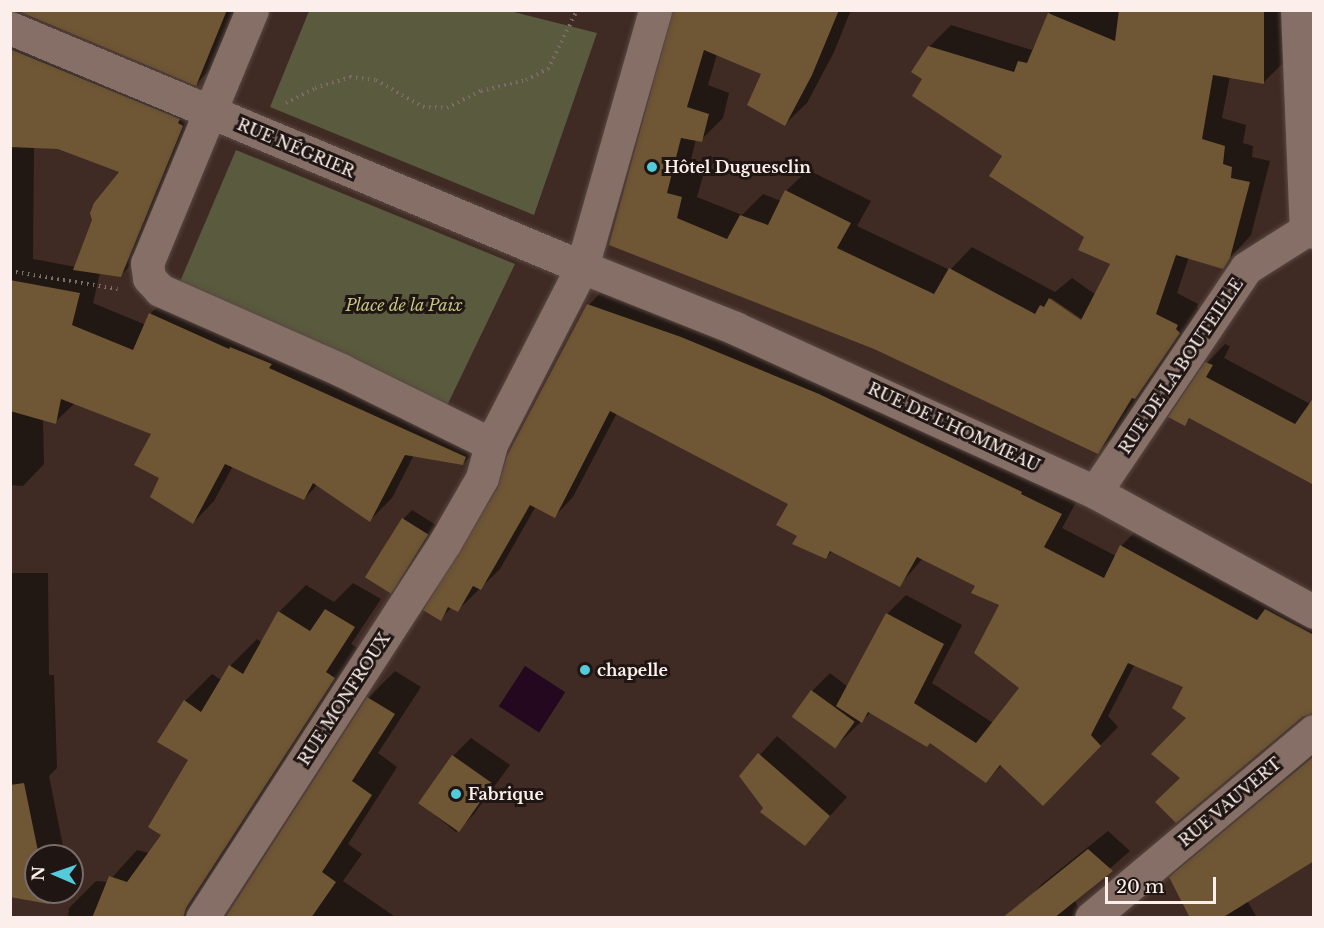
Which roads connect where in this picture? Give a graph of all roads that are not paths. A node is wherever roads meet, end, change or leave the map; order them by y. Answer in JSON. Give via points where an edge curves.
{"nodes":[{"id":1,"x":252,"y":10,"type":"edge"},
{"id":2,"x":656,"y":10,"type":"edge"},
{"id":3,"x":1297,"y":10,"type":"edge"},
{"id":4,"x":10,"y":28,"type":"edge"},
{"id":5,"x":212,"y":112,"type":"junction"},
{"id":6,"x":1310,"y":231,"type":"edge"},
{"id":7,"x":582,"y":267,"type":"junction"},
{"id":8,"x":491,"y":444,"type":"junction"},
{"id":9,"x":1095,"y":492,"type":"junction"},
{"id":10,"x":1314,"y":612,"type":"edge"},
{"id":11,"x":1314,"y":731,"type":"edge"},
{"id":12,"x":202,"y":918,"type":"edge"},
{"id":13,"x":1091,"y":918,"type":"edge"}],
"edges":[{"from":1,"to":5,"type":"street"},
{"from":2,"to":7,"type":"street"},
{"from":3,"to":6,"type":"street"},
{"from":4,"to":5,"type":"street","name":"RUE NÉGRIER"},
{"from":5,"to":7,"type":"street","name":"RUE NÉGRIER"},
{"from":5,"to":8,"type":"street","via":[[147,263],[154,285]]},
{"from":6,"to":9,"type":"street","name":"RUE DE LA BOUTEILLE","via":[[1246,268]]},
{"from":7,"to":8,"type":"street"},
{"from":7,"to":9,"type":"street","name":"RUE DE L'HOMMEAU","via":[[735,328]]},
{"from":8,"to":12,"type":"street","name":"RUE MONFROUX","via":[[482,478],[444,544]]},
{"from":9,"to":10,"type":"street","name":"RUE DE L'HOMMEAU"},
{"from":11,"to":13,"type":"street","name":"RUE VAUVERT"}]}
